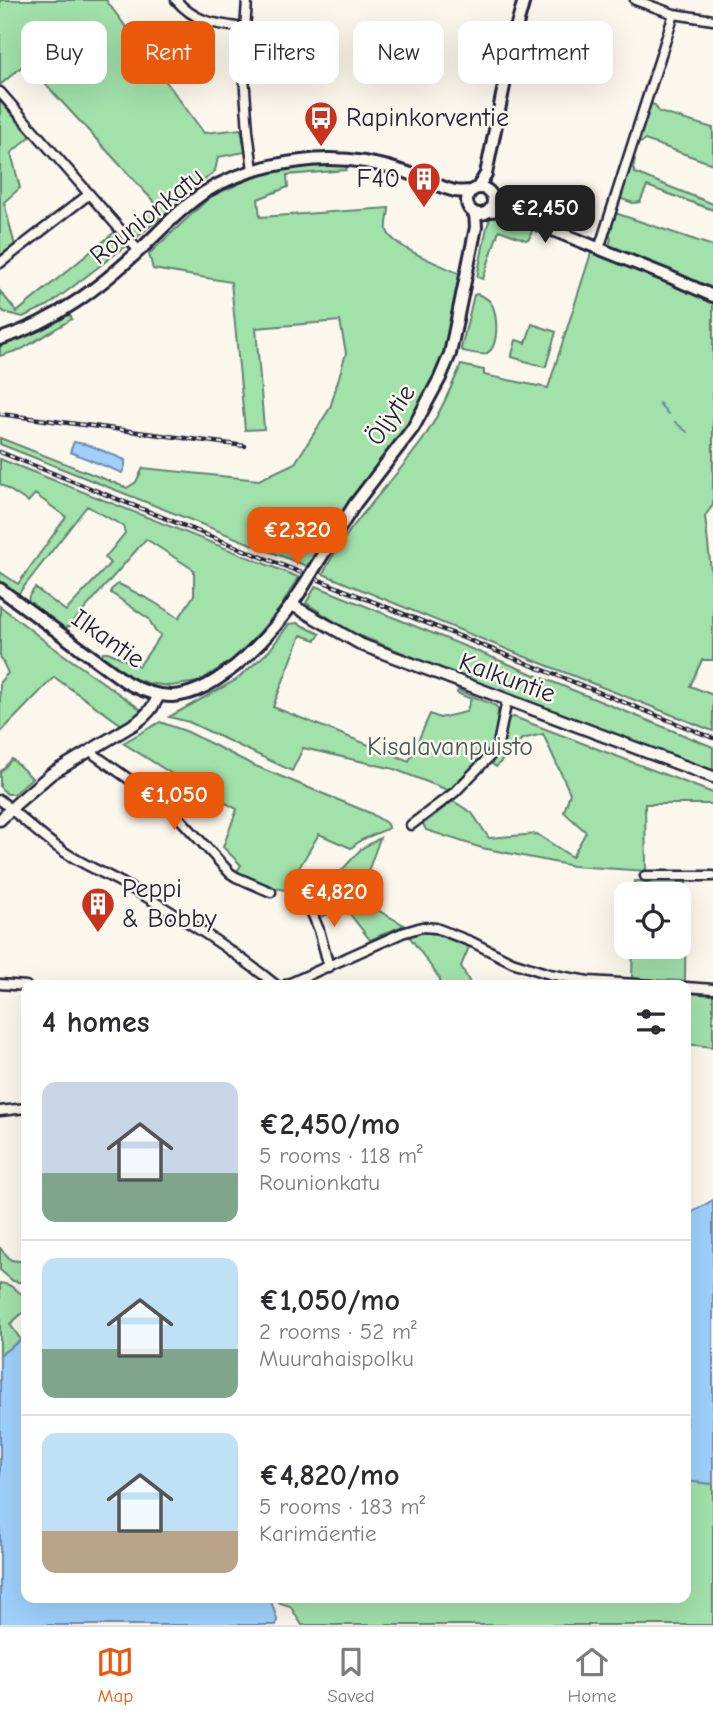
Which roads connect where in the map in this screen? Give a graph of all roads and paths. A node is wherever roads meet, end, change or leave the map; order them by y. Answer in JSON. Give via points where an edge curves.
{"nodes":[{"id":1,"x":176,"y":0,"type":"edge"},
{"id":2,"x":247,"y":0,"type":"edge"},
{"id":3,"x":524,"y":0,"type":"edge"},
{"id":4,"x":635,"y":0,"type":"edge"},
{"id":5,"x":674,"y":14,"type":"junction"},
{"id":6,"x":713,"y":20,"type":"edge"},
{"id":7,"x":246,"y":21,"type":"edge"},
{"id":8,"x":229,"y":25,"type":"edge"},
{"id":9,"x":245,"y":84,"type":"edge"},
{"id":10,"x":0,"y":92,"type":"edge"},
{"id":11,"x":253,"y":170,"type":"junction"},
{"id":12,"x":88,"y":195,"type":"junction"},
{"id":13,"x":481,"y":201,"type":"junction"},
{"id":14,"x":599,"y":249,"type":"junction"},
{"id":15,"x":139,"y":251,"type":"junction"},
{"id":16,"x":0,"y":263,"type":"edge"},
{"id":17,"x":713,"y":296,"type":"edge"},
{"id":18,"x":0,"y":339,"type":"edge"},
{"id":19,"x":0,"y":589,"type":"edge"},
{"id":20,"x":292,"y":605,"type":"junction"},
{"id":21,"x":159,"y":695,"type":"junction"},
{"id":22,"x":507,"y":700,"type":"junction"},
{"id":23,"x":92,"y":750,"type":"junction"},
{"id":24,"x":713,"y":777,"type":"edge"},
{"id":25,"x":0,"y":800,"type":"edge"},
{"id":26,"x":11,"y":809,"type":"junction"},
{"id":27,"x":0,"y":820,"type":"edge"},
{"id":28,"x":411,"y":825,"type":"dead end"},
{"id":29,"x":645,"y":876,"type":"dead end"},
{"id":30,"x":713,"y":876,"type":"edge"},
{"id":31,"x":318,"y":888,"type":"dead end"},
{"id":32,"x":271,"y":892,"type":"dead end"},
{"id":33,"x":329,"y":967,"type":"junction"},
{"id":34,"x":270,"y":980,"type":"edge"},
{"id":35,"x":298,"y":980,"type":"edge"},
{"id":36,"x":583,"y":980,"type":"edge"},
{"id":37,"x":0,"y":984,"type":"edge"},
{"id":38,"x":21,"y":986,"type":"edge"},
{"id":39,"x":691,"y":987,"type":"edge"},
{"id":40,"x":713,"y":989,"type":"edge"},
{"id":41,"x":21,"y":1109,"type":"edge"},
{"id":42,"x":0,"y":1111,"type":"edge"}],
"edges":[{"from":1,"to":8,"type":"street","via":[[200,19]]},
{"from":2,"to":7,"type":"street"},
{"from":3,"to":13,"type":"main road","name":"Öljytie"},
{"from":4,"to":5,"type":"street"},
{"from":5,"to":6,"type":"street"},
{"from":5,"to":14,"type":"street"},
{"from":9,"to":11,"type":"street"},
{"from":10,"to":12,"type":"street"},
{"from":11,"to":13,"type":"main road","name":"Rounionkatu","via":[[313,159],[361,162],[409,173]]},
{"from":11,"to":15,"type":"main road","name":"Rounionkatu","via":[[189,203]]},
{"from":12,"to":15,"type":"street"},
{"from":12,"to":16,"type":"street"},
{"from":13,"to":14,"type":"main road"},
{"from":13,"to":20,"type":"main road","name":"Öljytie","bridge":true,"via":[[450,354],[440,379],[413,428],[355,504]]},
{"from":14,"to":17,"type":"main road"},
{"from":15,"to":18,"type":"main road","name":"Rounionkatu","via":[[71,306]]},
{"from":19,"to":21,"type":"main road","name":"Ilkantie","via":[[126,682]]},
{"from":20,"to":21,"type":"main road","name":"Ilkantie","via":[[259,645],[222,675],[189,692]]},
{"from":20,"to":22,"type":"street","name":"Kalkuntie","via":[[362,645]]},
{"from":21,"to":23,"type":"street","via":[[145,717]]},
{"from":22,"to":24,"type":"street","name":"Kalkuntie"},
{"from":22,"to":28,"type":"street","via":[[494,752],[454,792]]},
{"from":23,"to":26,"type":"street","via":[[63,765]]},
{"from":23,"to":32,"type":"street","via":[[171,809],[230,873]]},
{"from":25,"to":26,"type":"street"},
{"from":26,"to":27,"type":"street"},
{"from":26,"to":34,"type":"street","via":[[65,852],[192,923]]},
{"from":29,"to":30,"type":"street"},
{"from":31,"to":33,"type":"street","via":[[307,901]]},
{"from":33,"to":35,"type":"street"},
{"from":33,"to":36,"type":"street","via":[[402,933],[429,927],[512,962]]},
{"from":37,"to":38,"type":"street"},
{"from":39,"to":40,"type":"street"},
{"from":41,"to":42,"type":"street"}]}
